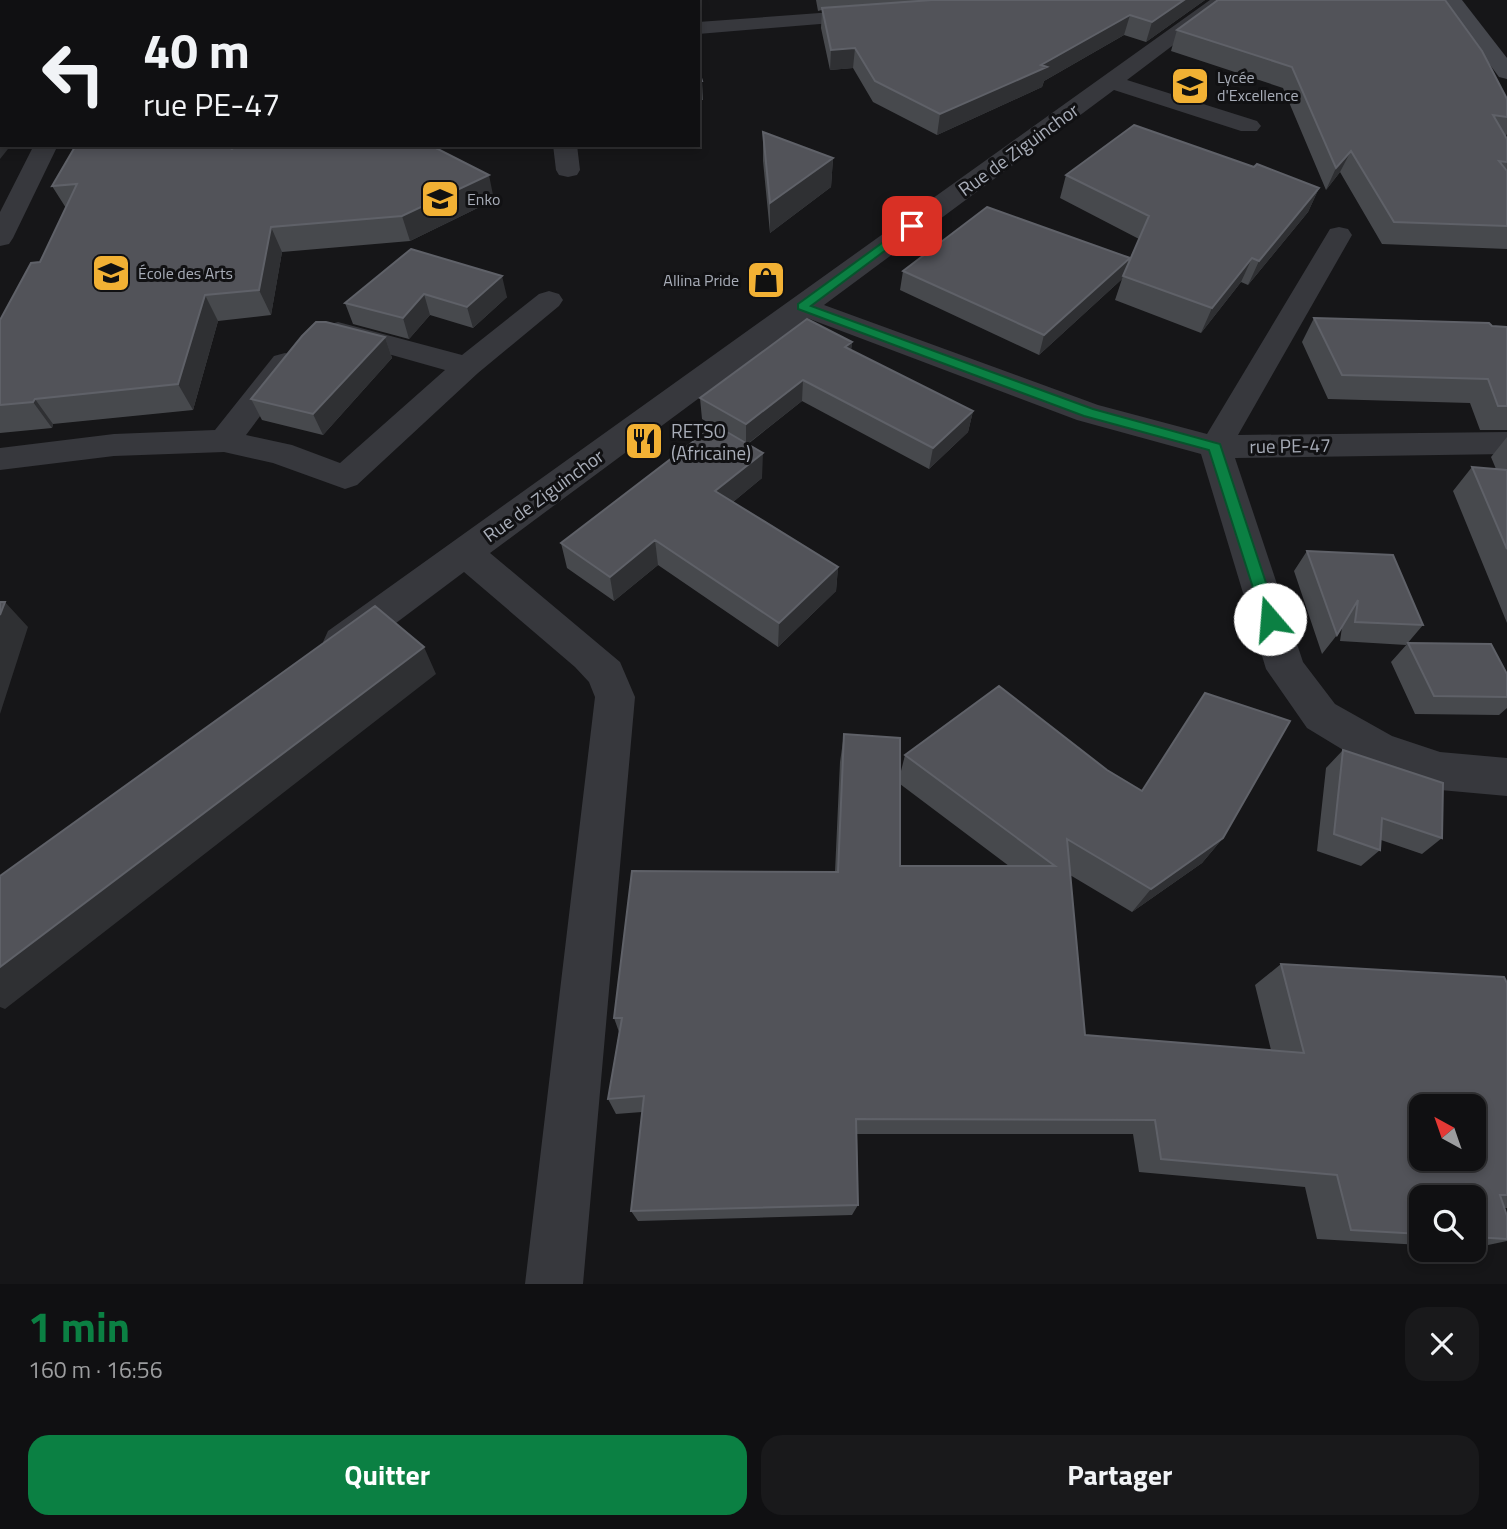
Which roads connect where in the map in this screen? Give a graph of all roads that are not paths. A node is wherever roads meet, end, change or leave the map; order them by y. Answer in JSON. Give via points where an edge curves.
{"nodes":[{"id":1,"x":1223,"y":0,"type":"edge"},
{"id":2,"x":1452,"y":0,"type":"edge"},
{"id":3,"x":807,"y":10,"type":"edge"},
{"id":4,"x":889,"y":14,"type":"edge"},
{"id":5,"x":700,"y":28,"type":"edge"},
{"id":6,"x":1507,"y":72,"type":"edge"},
{"id":7,"x":1110,"y":82,"type":"junction"},
{"id":8,"x":1249,"y":126,"type":"dead end"},
{"id":9,"x":45,"y":147,"type":"edge"},
{"id":10,"x":565,"y":147,"type":"edge"},
{"id":11,"x":568,"y":170,"type":"dead end"},
{"id":12,"x":1339,"y":234,"type":"dead end"},
{"id":13,"x":0,"y":238,"type":"edge"},
{"id":14,"x":549,"y":300,"type":"dead end"},
{"id":15,"x":803,"y":307,"type":"junction"},
{"id":16,"x":467,"y":366,"type":"junction"},
{"id":17,"x":224,"y":441,"type":"junction"},
{"id":18,"x":1507,"y":443,"type":"edge"},
{"id":19,"x":1215,"y":447,"type":"junction"},
{"id":20,"x":0,"y":459,"type":"edge"},
{"id":21,"x":465,"y":553,"type":"junction"},
{"id":22,"x":321,"y":658,"type":"edge"},
{"id":23,"x":1507,"y":777,"type":"edge"},
{"id":24,"x":554,"y":1284,"type":"edge"}],
"edges":[{"from":1,"to":7,"type":"street","name":"Rue de Ziguinchor"},
{"from":2,"to":6,"type":"main road"},
{"from":3,"to":4,"type":"street"},
{"from":3,"to":5,"type":"street"},
{"from":7,"to":8,"type":"street"},
{"from":7,"to":15,"type":"street","name":"Rue de Ziguinchor"},
{"from":9,"to":13,"type":"street"},
{"from":10,"to":11,"type":"street"},
{"from":12,"to":19,"type":"street"},
{"from":14,"to":16,"type":"street"},
{"from":15,"to":19,"type":"street","name":"rue PE-47","via":[[1088,412]]},
{"from":15,"to":21,"type":"street","name":"Rue de Ziguinchor"},
{"from":16,"to":17,"type":"street","via":[[345,477],[280,453]]},
{"from":16,"to":17,"type":"street","via":[[335,331],[307,336]]},
{"from":17,"to":20,"type":"street","via":[[114,445]]},
{"from":18,"to":19,"type":"street","name":"rue PE-47"},
{"from":19,"to":23,"type":"street","via":[[1286,668],[1321,716],[1378,749],[1440,771]]},
{"from":21,"to":22,"type":"street","name":"Rue de Ziguinchor"},
{"from":21,"to":24,"type":"street","via":[[589,656],[606,673],[615,697]]}]}
